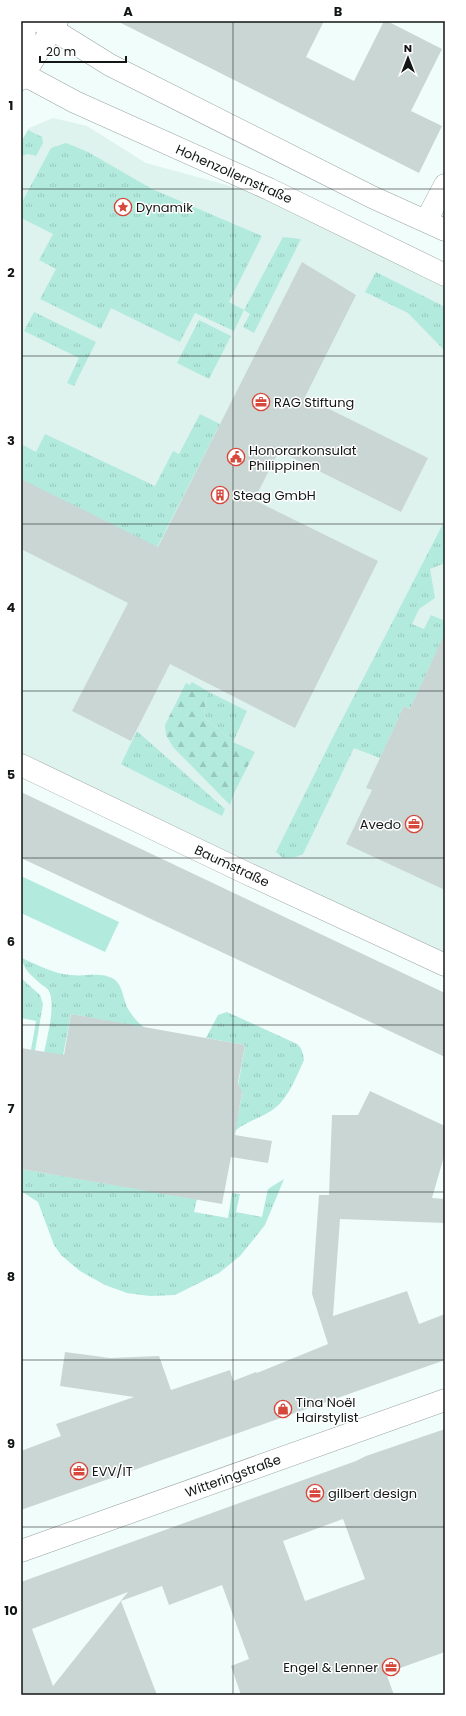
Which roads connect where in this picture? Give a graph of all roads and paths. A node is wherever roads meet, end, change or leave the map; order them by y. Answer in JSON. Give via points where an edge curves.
{"nodes":[{"id":1,"x":26,"y":21,"type":"edge"},
{"id":2,"x":49,"y":24,"type":"edge"},
{"id":3,"x":31,"y":48,"type":"junction"},
{"id":4,"x":22,"y":75,"type":"edge"},
{"id":5,"x":445,"y":184,"type":"edge"},
{"id":6,"x":436,"y":226,"type":"edge"},
{"id":7,"x":445,"y":275,"type":"edge"},
{"id":8,"x":21,"y":765,"type":"edge"},
{"id":9,"x":445,"y":965,"type":"edge"},
{"id":10,"x":445,"y":1400,"type":"edge"},
{"id":11,"x":21,"y":1551,"type":"edge"}],
"edges":[{"from":1,"to":3,"type":"street"},
{"from":2,"to":3,"type":"street"},
{"from":2,"to":6,"type":"street","via":[[110,65],[372,197]]},
{"from":3,"to":4,"type":"street"},
{"from":4,"to":7,"type":"street","name":"Hohenzollernstraße","via":[[75,102],[269,189]]},
{"from":5,"to":6,"type":"street"},
{"from":8,"to":9,"type":"street","name":"Baumstraße"},
{"from":10,"to":11,"type":"street","name":"Witteringstraße"}]}
